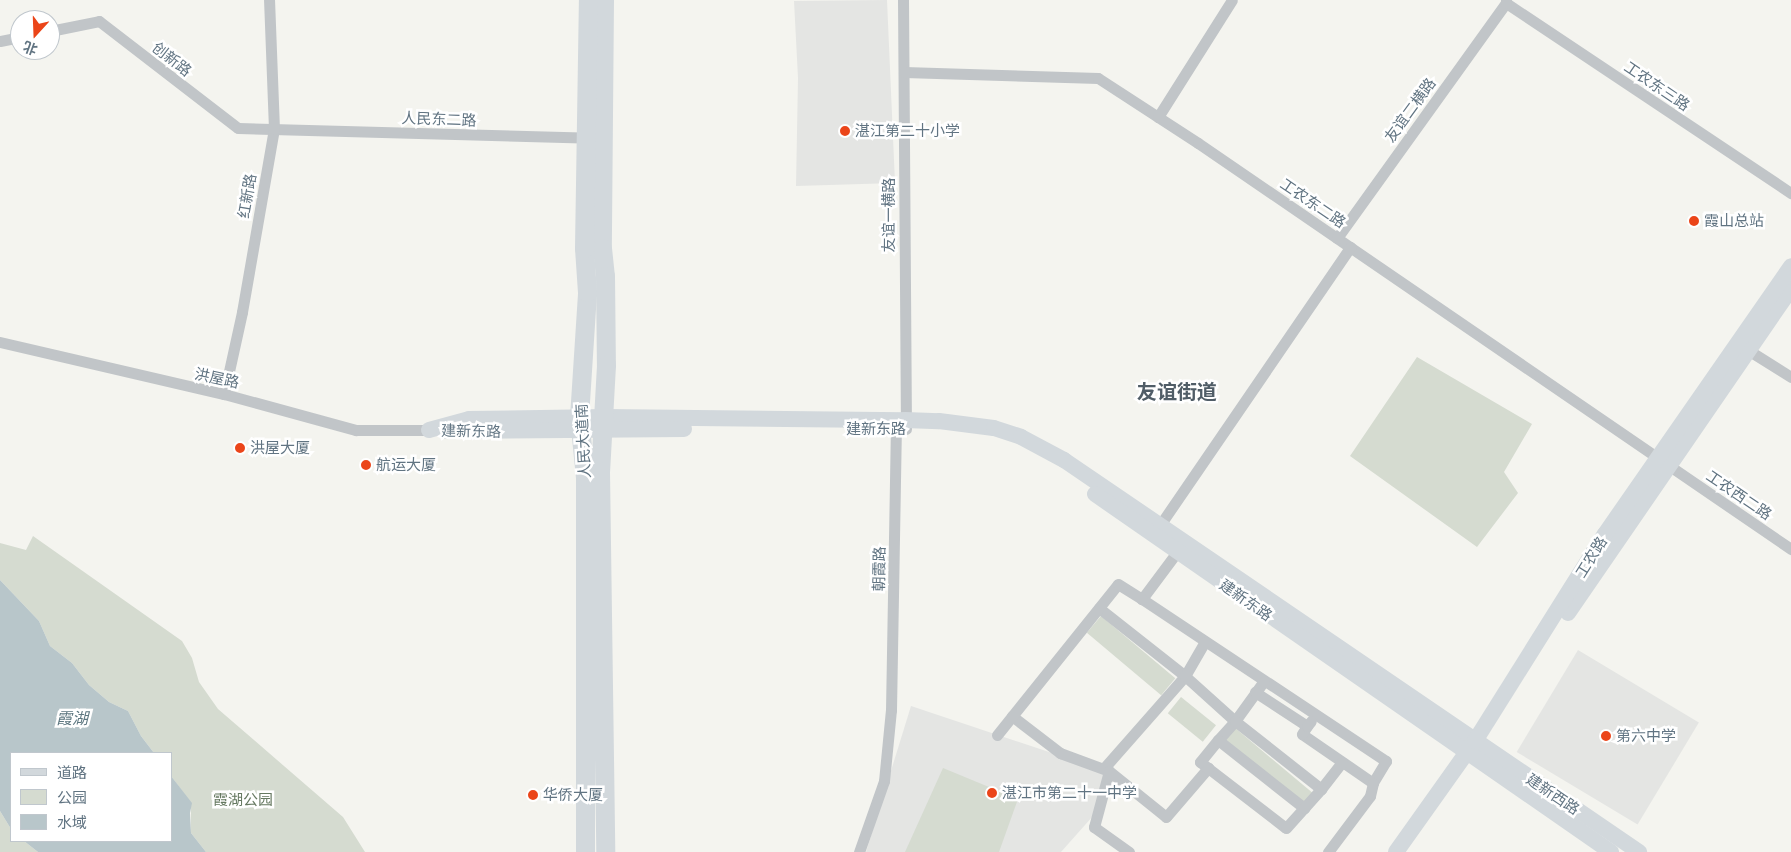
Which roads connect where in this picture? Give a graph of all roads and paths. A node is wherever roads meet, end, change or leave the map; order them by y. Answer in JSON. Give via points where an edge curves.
{"nodes":[{"id":1,"x":269,"y":0,"type":"edge"},
{"id":2,"x":588,"y":0,"type":"edge"},
{"id":3,"x":604,"y":0,"type":"edge"},
{"id":4,"x":903,"y":0,"type":"edge"},
{"id":5,"x":1232,"y":0,"type":"edge"},
{"id":6,"x":1506,"y":2,"type":"edge"},
{"id":7,"x":60,"y":29,"type":"edge"},
{"id":8,"x":904,"y":72,"type":"junction"},
{"id":9,"x":1158,"y":117,"type":"junction"},
{"id":10,"x":274,"y":129,"type":"junction"},
{"id":11,"x":594,"y":137,"type":"junction"},
{"id":12,"x":1791,"y":193,"type":"edge"},
{"id":13,"x":1337,"y":238,"type":"junction"},
{"id":14,"x":1350,"y":247,"type":"junction"},
{"id":15,"x":1791,"y":266,"type":"edge"},
{"id":16,"x":1791,"y":288,"type":"edge"},
{"id":17,"x":0,"y":342,"type":"edge"},
{"id":18,"x":1748,"y":350,"type":"junction"},
{"id":19,"x":1791,"y":377,"type":"edge"},
{"id":20,"x":224,"y":394,"type":"junction"},
{"id":21,"x":604,"y":422,"type":"junction"},
{"id":22,"x":579,"y":424,"type":"junction"},
{"id":23,"x":902,"y":426,"type":"junction"},
{"id":24,"x":429,"y":430,"type":"joint"},
{"id":25,"x":1664,"y":462,"type":"junction"},
{"id":26,"x":1160,"y":525,"type":"junction"},
{"id":27,"x":1791,"y":549,"type":"edge"},
{"id":28,"x":1177,"y":552,"type":"junction"},
{"id":29,"x":1142,"y":600,"type":"junction"},
{"id":30,"x":1099,"y":608,"type":"junction"},
{"id":31,"x":1205,"y":642,"type":"junction"},
{"id":32,"x":1185,"y":676,"type":"junction"},
{"id":33,"x":1264,"y":681,"type":"junction"},
{"id":34,"x":1256,"y":692,"type":"junction"},
{"id":35,"x":1316,"y":715,"type":"junction"},
{"id":36,"x":1012,"y":716,"type":"junction"},
{"id":37,"x":1235,"y":720,"type":"junction"},
{"id":38,"x":1307,"y":726,"type":"junction"},
{"id":39,"x":997,"y":735,"type":"dead end"},
{"id":40,"x":1218,"y":740,"type":"junction"},
{"id":41,"x":1470,"y":746,"type":"junction"},
{"id":42,"x":1342,"y":762,"type":"junction"},
{"id":43,"x":1208,"y":768,"type":"junction"},
{"id":44,"x":1107,"y":769,"type":"junction"},
{"id":45,"x":1373,"y":783,"type":"junction"},
{"id":46,"x":1321,"y":789,"type":"junction"},
{"id":47,"x":1304,"y":808,"type":"junction"},
{"id":48,"x":585,"y":852,"type":"edge"},
{"id":49,"x":605,"y":852,"type":"edge"},
{"id":50,"x":859,"y":852,"type":"edge"},
{"id":51,"x":1129,"y":852,"type":"edge"},
{"id":52,"x":1328,"y":852,"type":"edge"},
{"id":53,"x":1396,"y":852,"type":"edge"},
{"id":54,"x":1405,"y":852,"type":"edge"},
{"id":55,"x":1611,"y":852,"type":"edge"},
{"id":56,"x":1639,"y":852,"type":"edge"}],
"edges":[{"from":1,"to":10,"type":"street","name":"红新路"},
{"from":2,"to":11,"type":"main road","name":"人民大道南"},
{"from":3,"to":11,"type":"main road","name":"人民大道南"},
{"from":4,"to":8,"type":"street","name":"友谊一横路"},
{"from":5,"to":9,"type":"street"},
{"from":6,"to":12,"type":"street","name":"工农东三路"},
{"from":6,"to":13,"type":"street","name":"友谊二横路"},
{"from":7,"to":10,"type":"street","name":"创新路","via":[[99,21],[238,128]]},
{"from":8,"to":9,"type":"street","name":"工农东二路","via":[[1098,78]]},
{"from":8,"to":23,"type":"street","name":"友谊一横路"},
{"from":9,"to":13,"type":"street","name":"工农东二路"},
{"from":10,"to":11,"type":"street","name":"人民东二路"},
{"from":10,"to":20,"type":"street","name":"红新路"},
{"from":11,"to":21,"type":"main road","name":"人民大道南","via":[[605,276]]},
{"from":11,"to":22,"type":"main road","name":"人民大道南","via":[[584,248],[588,292]]},
{"from":13,"to":14,"type":"street","name":"工农东二路"},
{"from":14,"to":25,"type":"street","name":"工农东二路"},
{"from":14,"to":26,"type":"street"},
{"from":15,"to":25,"type":"street","name":"工农路"},
{"from":16,"to":18,"type":"street","name":"工农路"},
{"from":17,"to":20,"type":"street","name":"洪屋路"},
{"from":18,"to":19,"type":"street"},
{"from":18,"to":25,"type":"street","name":"工农路"},
{"from":20,"to":24,"type":"street","name":"洪屋路","via":[[356,430]]},
{"from":21,"to":22,"type":"street","name":"建新东路"},
{"from":21,"to":23,"type":"street","name":"建新东路"},
{"from":21,"to":49,"type":"main road","name":"人民大道南","via":[[600,471]]},
{"from":22,"to":24,"type":"street","name":"建新东路","via":[[469,419]]},
{"from":22,"to":48,"type":"main road","name":"人民大道南","via":[[585,477]]},
{"from":23,"to":26,"type":"street","name":"建新东路","via":[[940,421],[994,428],[1021,437],[1064,460]]},
{"from":23,"to":28,"type":"street","name":"建新东路","via":[[990,435],[1017,444],[1059,469]]},
{"from":23,"to":50,"type":"street","name":"朝霞路","via":[[891,710],[884,781]]},
{"from":25,"to":27,"type":"street","name":"工农西二路"},
{"from":25,"to":41,"type":"street","name":"工农路"},
{"from":26,"to":41,"type":"street","name":"建新东路"},
{"from":28,"to":29,"type":"street"},
{"from":28,"to":41,"type":"street","name":"建新东路"},
{"from":29,"to":30,"type":"street","via":[[1118,584]]},
{"from":29,"to":31,"type":"street"},
{"from":30,"to":32,"type":"street"},
{"from":30,"to":36,"type":"street"},
{"from":31,"to":32,"type":"street"},
{"from":31,"to":33,"type":"street"},
{"from":32,"to":37,"type":"street"},
{"from":32,"to":44,"type":"street"},
{"from":33,"to":34,"type":"street"},
{"from":33,"to":35,"type":"street"},
{"from":34,"to":37,"type":"street"},
{"from":34,"to":38,"type":"street"},
{"from":35,"to":38,"type":"street"},
{"from":35,"to":45,"type":"street","via":[[1386,762]]},
{"from":36,"to":39,"type":"street"},
{"from":36,"to":44,"type":"street","via":[[1060,753]]},
{"from":37,"to":40,"type":"street"},
{"from":37,"to":46,"type":"street"},
{"from":38,"to":42,"type":"street","via":[[1302,734]]},
{"from":40,"to":43,"type":"street","via":[[1200,762]]},
{"from":40,"to":47,"type":"street"},
{"from":41,"to":53,"type":"street","name":"工农路"},
{"from":41,"to":54,"type":"street","name":"工农路"},
{"from":41,"to":55,"type":"street","name":"建新西路"},
{"from":41,"to":56,"type":"street","name":"建新西路"},
{"from":42,"to":45,"type":"street"},
{"from":42,"to":46,"type":"street"},
{"from":43,"to":44,"type":"street","via":[[1166,817]]},
{"from":43,"to":47,"type":"street","via":[[1286,828]]},
{"from":44,"to":51,"type":"street","via":[[1094,827]]},
{"from":45,"to":52,"type":"street","via":[[1370,796]]},
{"from":46,"to":47,"type":"street"}]}
